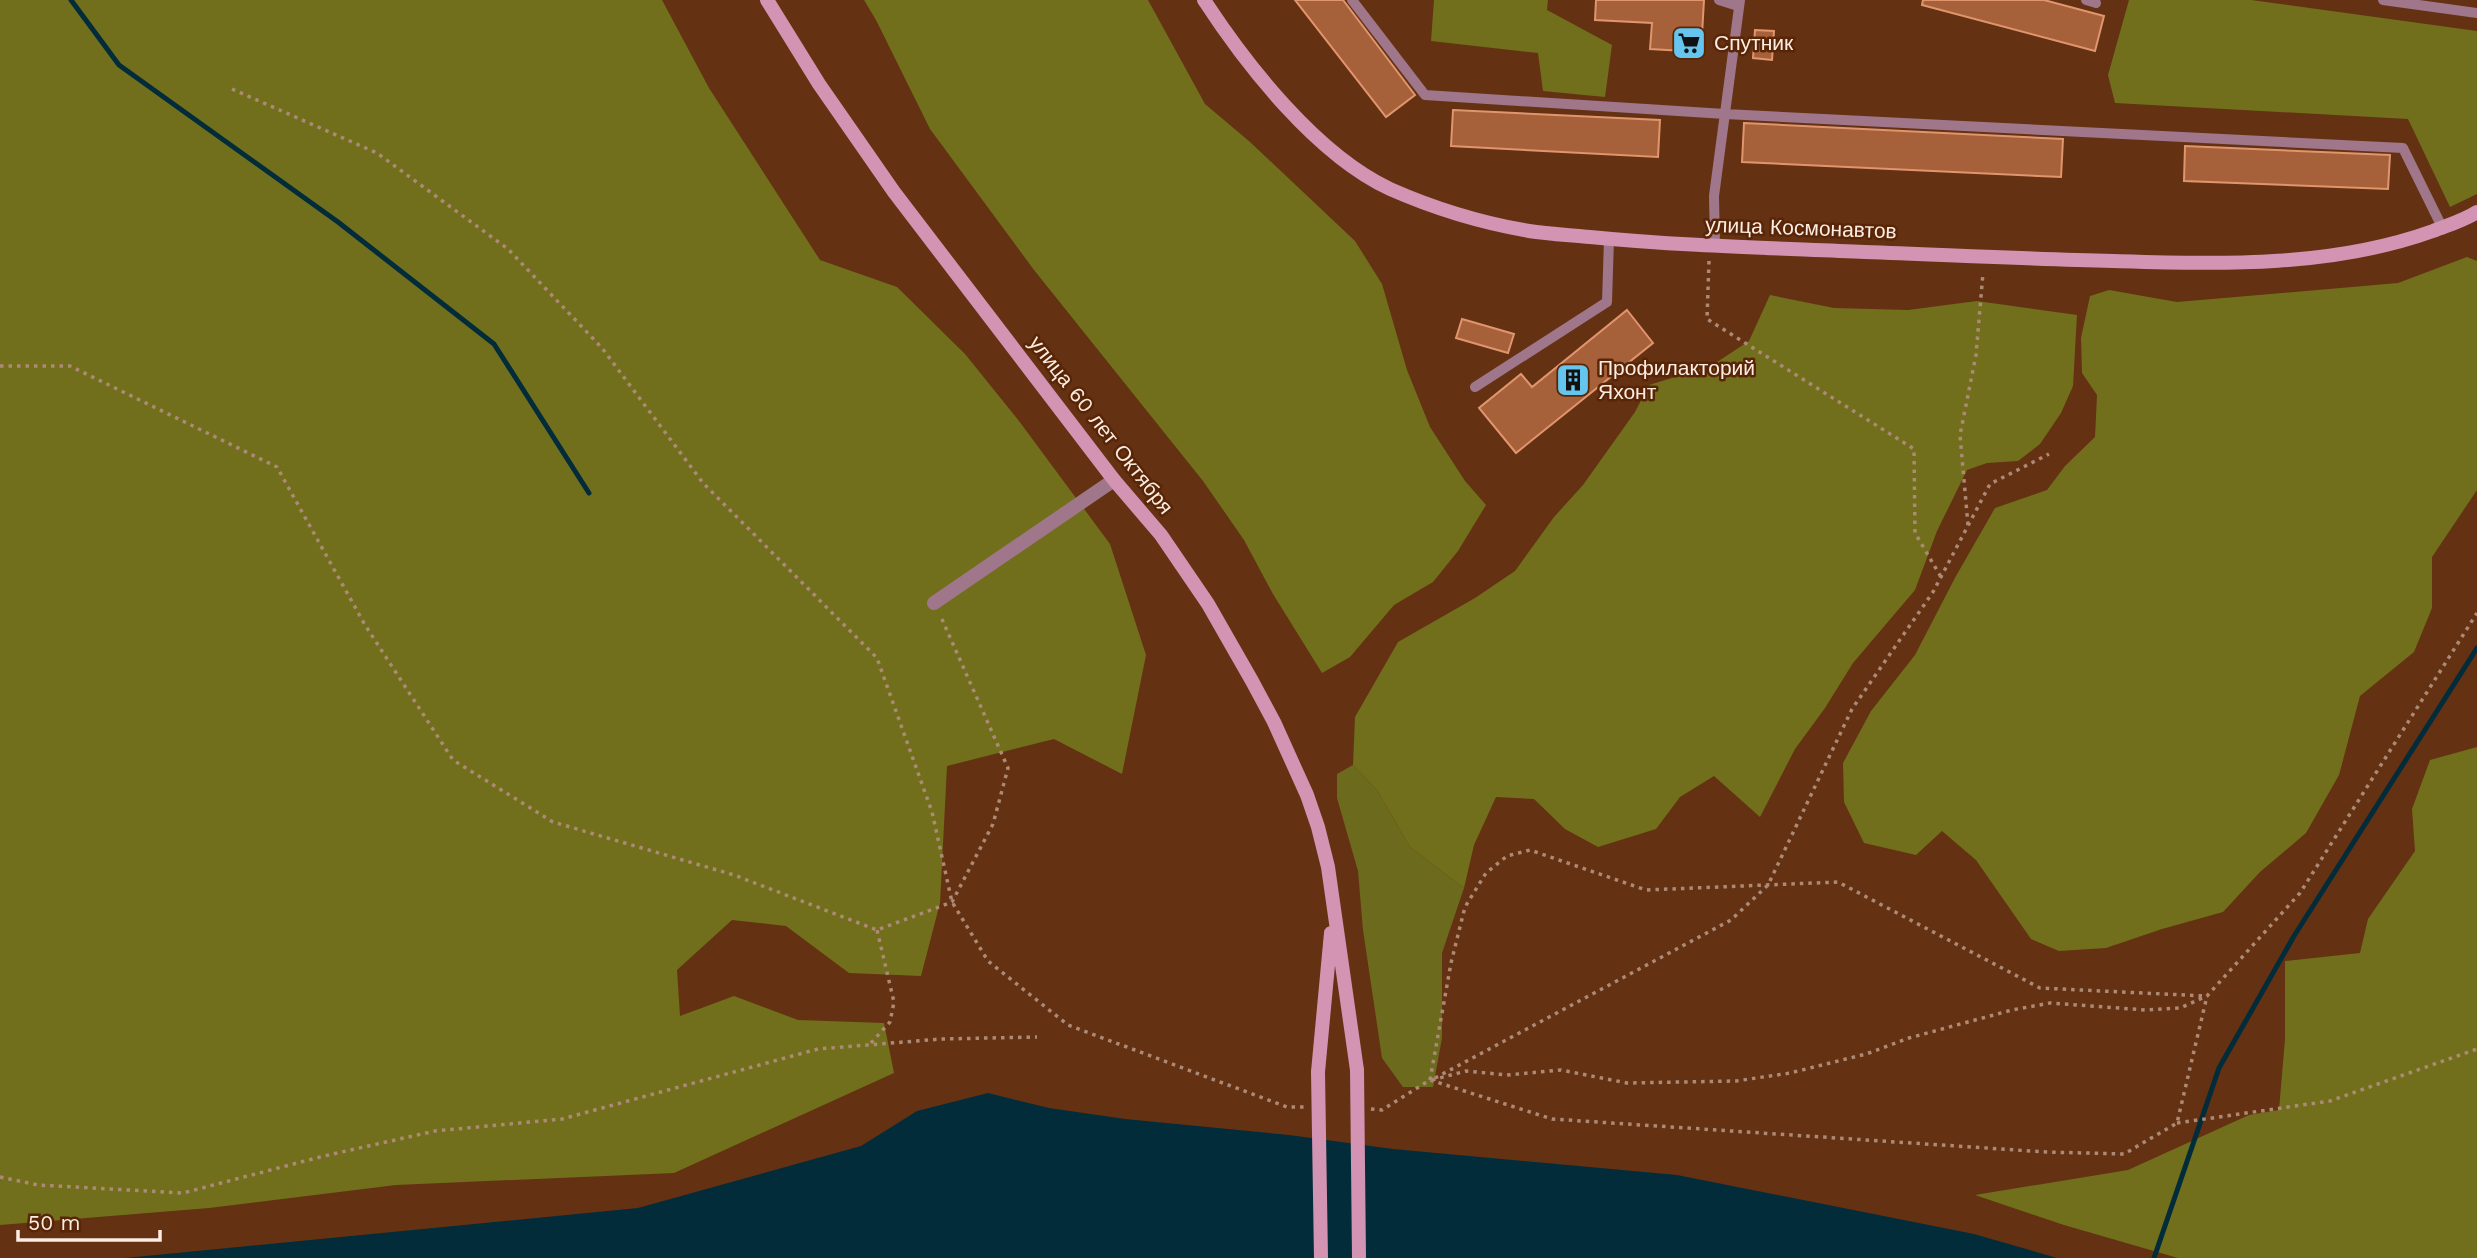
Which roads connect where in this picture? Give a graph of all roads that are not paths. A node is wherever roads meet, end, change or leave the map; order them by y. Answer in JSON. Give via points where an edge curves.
{"nodes":[{"id":1,"x":767,"y":0,"type":"edge"},
{"id":2,"x":1203,"y":0,"type":"edge"},
{"id":3,"x":1352,"y":0,"type":"edge"},
{"id":4,"x":1719,"y":0,"type":"edge"},
{"id":5,"x":2382,"y":0,"type":"edge"},
{"id":6,"x":1739,"y":3,"type":"edge"},
{"id":7,"x":2477,"y":13,"type":"edge"},
{"id":8,"x":1725,"y":114,"type":"junction"},
{"id":9,"x":2477,"y":212,"type":"edge"},
{"id":10,"x":2442,"y":227,"type":"junction"},
{"id":11,"x":1609,"y":239,"type":"junction"},
{"id":12,"x":1715,"y":246,"type":"junction"},
{"id":13,"x":1475,"y":387,"type":"dead end"},
{"id":14,"x":1114,"y":480,"type":"junction"},
{"id":15,"x":934,"y":603,"type":"road end"},
{"id":16,"x":1333,"y":910,"type":"junction"},
{"id":17,"x":1321,"y":1258,"type":"edge"},
{"id":18,"x":1359,"y":1258,"type":"edge"}],
"edges":[{"from":1,"to":14,"type":"main road","name":"улица 60 лет Октября","via":[[894,192]]},
{"from":2,"to":11,"type":"main road","name":"улица Космонавтов","via":[[1299,121],[1350,164],[1389,188],[1459,214],[1528,231]]},
{"from":3,"to":8,"type":"lane","via":[[1425,95]]},
{"from":4,"to":6,"type":"lane"},
{"from":5,"to":7,"type":"lane"},
{"from":6,"to":8,"type":"lane"},
{"from":8,"to":10,"type":"lane","via":[[2403,148]]},
{"from":8,"to":12,"type":"lane","via":[[1714,196]]},
{"from":9,"to":10,"type":"main road","name":"улица Космонавтов"},
{"from":10,"to":12,"type":"main road","name":"улица Космонавтов","via":[[2351,253],[2195,263]]},
{"from":11,"to":12,"type":"main road","name":"улица Космонавтов"},
{"from":11,"to":13,"type":"lane","via":[[1607,302]]},
{"from":14,"to":15,"type":"street"},
{"from":14,"to":16,"type":"main road","name":"улица 60 лет Октября","via":[[1161,535],[1208,604],[1274,722],[1318,827]]},
{"from":16,"to":17,"type":"main road","bridge":true,"via":[[1318,1073]]},
{"from":16,"to":18,"type":"main road","bridge":true,"via":[[1357,1070]]}]}
